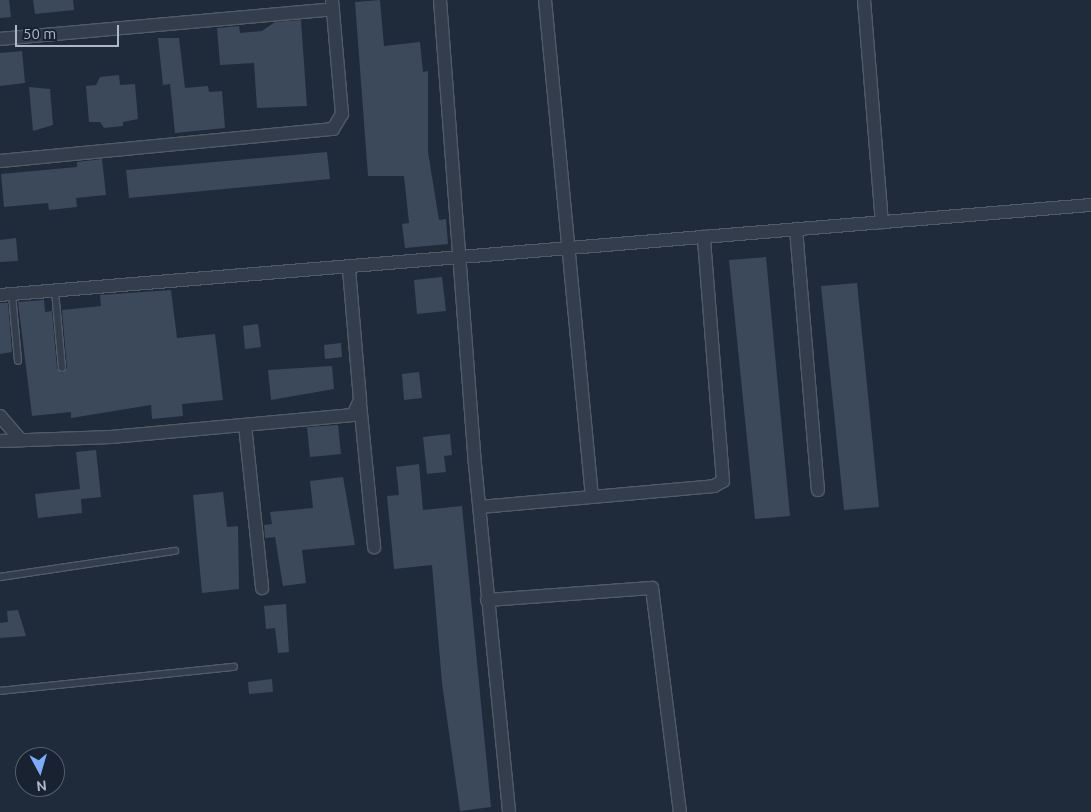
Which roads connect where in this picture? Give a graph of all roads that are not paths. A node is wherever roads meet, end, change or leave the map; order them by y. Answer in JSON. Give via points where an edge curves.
{"nodes":[{"id":1,"x":440,"y":0,"type":"edge"},
{"id":2,"x":545,"y":0,"type":"edge"},
{"id":3,"x":864,"y":0,"type":"edge"},
{"id":4,"x":332,"y":5,"type":"edge"},
{"id":5,"x":0,"y":39,"type":"edge"},
{"id":6,"x":0,"y":161,"type":"edge"},
{"id":7,"x":1091,"y":204,"type":"edge"},
{"id":8,"x":882,"y":222,"type":"junction"},
{"id":9,"x":796,"y":229,"type":"junction"},
{"id":10,"x":704,"y":237,"type":"junction"},
{"id":11,"x":568,"y":248,"type":"junction"},
{"id":12,"x":461,"y":258,"type":"junction"},
{"id":13,"x":349,"y":268,"type":"junction"},
{"id":14,"x":55,"y":291,"type":"junction"},
{"id":15,"x":6,"y":294,"type":"edge"},
{"id":16,"x":18,"y":361,"type":"dead end"},
{"id":17,"x":62,"y":368,"type":"dead end"},
{"id":18,"x":360,"y":400,"type":"junction"},
{"id":19,"x":0,"y":416,"type":"edge"},
{"id":20,"x":245,"y":425,"type":"junction"},
{"id":21,"x":21,"y":440,"type":"junction"},
{"id":22,"x":0,"y":441,"type":"edge"},
{"id":23,"x":818,"y":490,"type":"dead end"},
{"id":24,"x":592,"y":494,"type":"junction"},
{"id":25,"x":480,"y":507,"type":"junction"},
{"id":26,"x":374,"y":547,"type":"dead end"},
{"id":27,"x":175,"y":551,"type":"dead end"},
{"id":28,"x":0,"y":577,"type":"edge"},
{"id":29,"x":262,"y":588,"type":"dead end"},
{"id":30,"x":487,"y":600,"type":"junction"},
{"id":31,"x":234,"y":667,"type":"dead end"},
{"id":32,"x":0,"y":691,"type":"edge"},
{"id":33,"x":509,"y":812,"type":"edge"},
{"id":34,"x":680,"y":812,"type":"edge"}],
"edges":[{"from":1,"to":12,"type":"street"},
{"from":2,"to":11,"type":"street"},
{"from":3,"to":8,"type":"street"},
{"from":4,"to":5,"type":"street"},
{"from":4,"to":6,"type":"street","via":[[342,114],[333,129]]},
{"from":7,"to":8,"type":"street"},
{"from":8,"to":9,"type":"street"},
{"from":9,"to":10,"type":"street"},
{"from":9,"to":23,"type":"street"},
{"from":10,"to":11,"type":"street"},
{"from":10,"to":24,"type":"street","via":[[722,480],[714,486]]},
{"from":11,"to":12,"type":"street"},
{"from":11,"to":24,"type":"street"},
{"from":12,"to":13,"type":"street"},
{"from":12,"to":25,"type":"street"},
{"from":13,"to":14,"type":"street"},
{"from":13,"to":18,"type":"street"},
{"from":14,"to":15,"type":"street"},
{"from":14,"to":17,"type":"lane"},
{"from":15,"to":16,"type":"lane"},
{"from":18,"to":20,"type":"street","via":[[357,412],[347,416]]},
{"from":18,"to":26,"type":"street"},
{"from":19,"to":21,"type":"street"},
{"from":20,"to":21,"type":"street"},
{"from":20,"to":29,"type":"street"},
{"from":21,"to":22,"type":"street"},
{"from":24,"to":25,"type":"street"},
{"from":25,"to":30,"type":"street"},
{"from":27,"to":28,"type":"lane"},
{"from":30,"to":33,"type":"street"},
{"from":30,"to":34,"type":"street","via":[[652,588]]},
{"from":31,"to":32,"type":"lane"}]}
